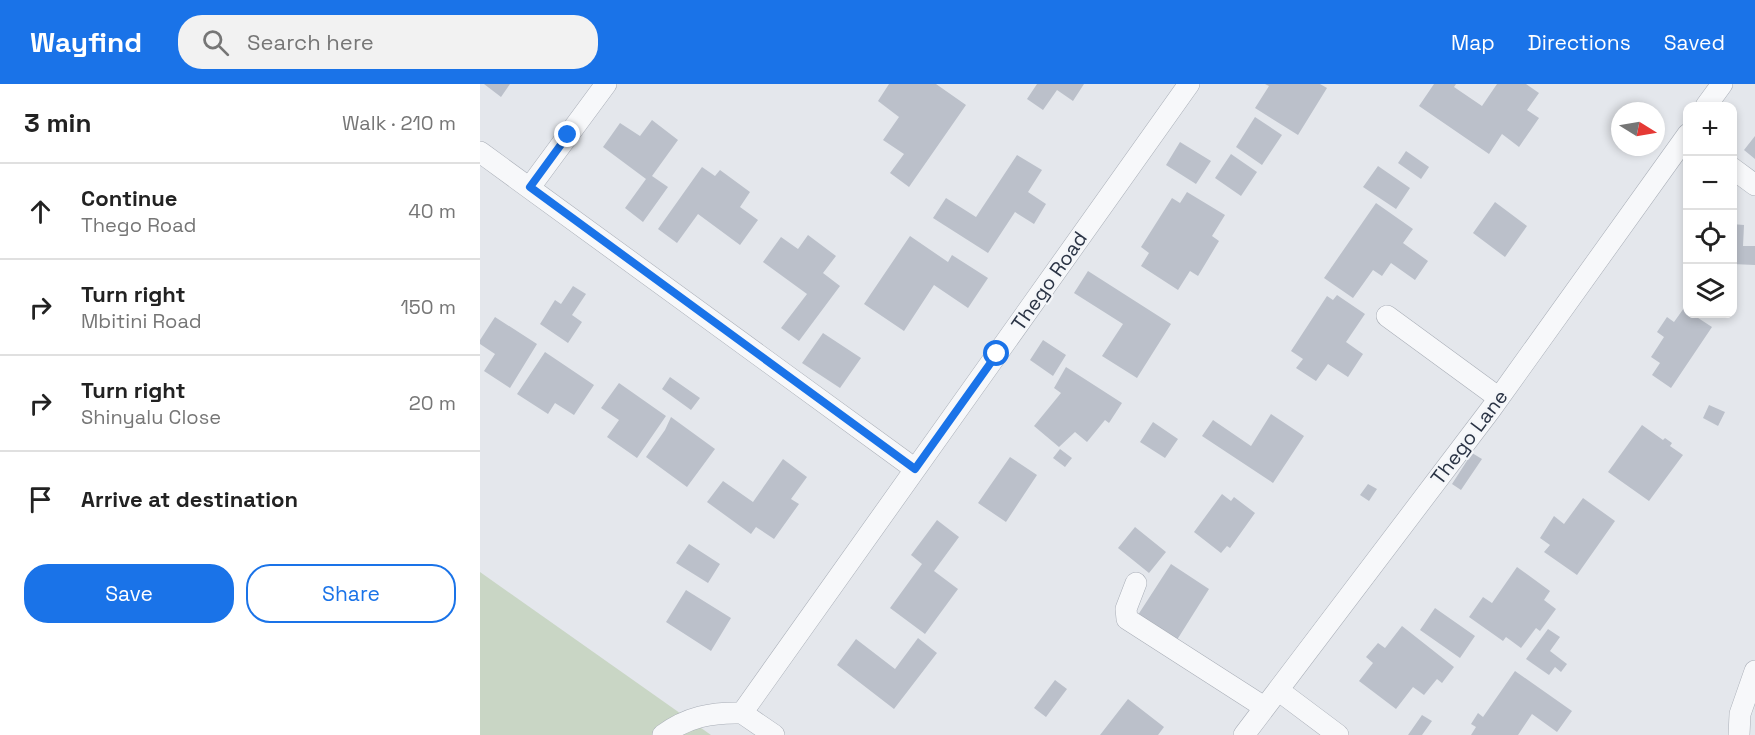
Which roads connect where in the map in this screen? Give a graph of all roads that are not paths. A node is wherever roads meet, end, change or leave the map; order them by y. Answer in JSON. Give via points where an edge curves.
{"nodes":[{"id":1,"x":606,"y":84,"type":"edge"},
{"id":2,"x":1189,"y":84,"type":"edge"},
{"id":3,"x":1722,"y":84,"type":"edge"},
{"id":4,"x":1709,"y":102,"type":"edge"},
{"id":5,"x":1683,"y":141,"type":"edge"},
{"id":6,"x":480,"y":152,"type":"edge"},
{"id":7,"x":1737,"y":172,"type":"edge"},
{"id":8,"x":1755,"y":185,"type":"edge"},
{"id":9,"x":530,"y":187,"type":"junction"},
{"id":10,"x":1387,"y":316,"type":"dead end"},
{"id":11,"x":1499,"y":398,"type":"junction"},
{"id":12,"x":915,"y":469,"type":"junction"},
{"id":13,"x":1136,"y":583,"type":"dead end"},
{"id":14,"x":1755,"y":671,"type":"edge"},
{"id":15,"x":1278,"y":690,"type":"junction"},
{"id":16,"x":1264,"y":707,"type":"junction"},
{"id":17,"x":742,"y":713,"type":"junction"},
{"id":18,"x":663,"y":735,"type":"edge"},
{"id":19,"x":774,"y":735,"type":"edge"},
{"id":20,"x":1244,"y":735,"type":"edge"},
{"id":21,"x":1338,"y":735,"type":"edge"},
{"id":22,"x":1739,"y":735,"type":"edge"}],
"edges":[{"from":1,"to":9,"type":"street"},
{"from":2,"to":12,"type":"street","name":"Thego Road"},
{"from":3,"to":4,"type":"street"},
{"from":5,"to":11,"type":"street","name":"Thego Lane"},
{"from":6,"to":9,"type":"street"},
{"from":7,"to":8,"type":"street"},
{"from":9,"to":12,"type":"street"},
{"from":10,"to":11,"type":"street"},
{"from":11,"to":15,"type":"street","name":"Thego Lane"},
{"from":12,"to":17,"type":"street","name":"Thego Road"},
{"from":13,"to":16,"type":"street","via":[[1126,609],[1127,620]]},
{"from":14,"to":22,"type":"street","via":[[1740,714]]},
{"from":15,"to":16,"type":"street","name":"Thego Lane"},
{"from":15,"to":21,"type":"street"},
{"from":16,"to":20,"type":"street","name":"Thego Lane"},
{"from":17,"to":18,"type":"street","via":[[719,712],[687,720]]},
{"from":17,"to":19,"type":"street"}]}
